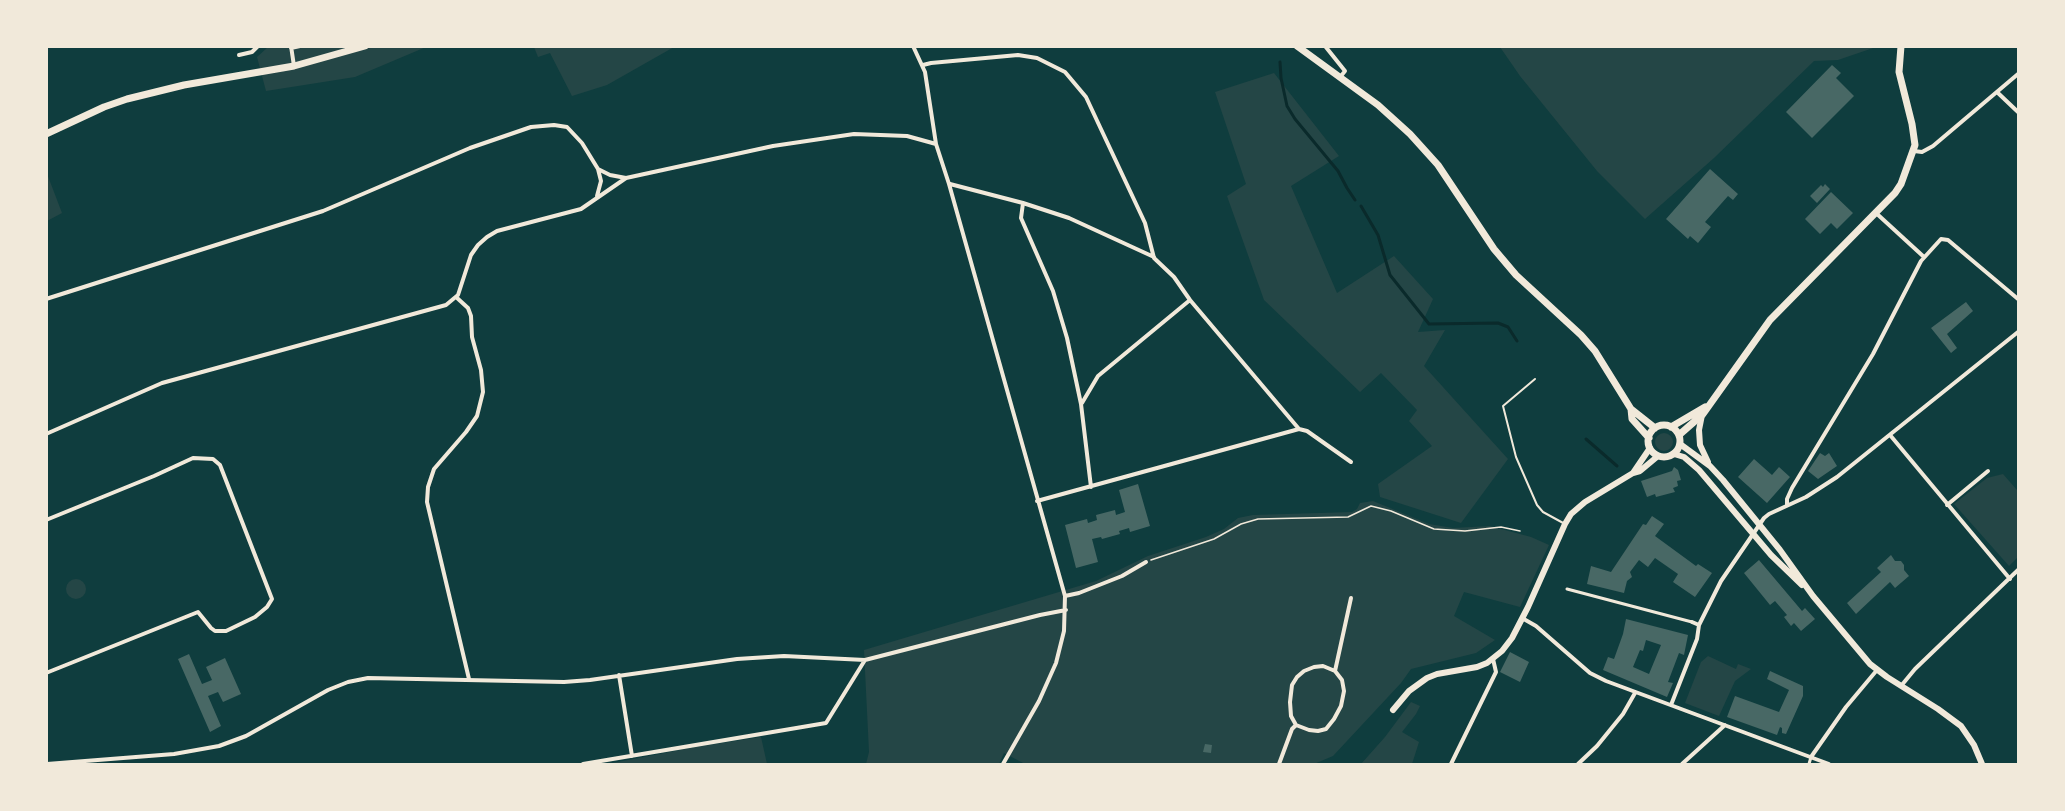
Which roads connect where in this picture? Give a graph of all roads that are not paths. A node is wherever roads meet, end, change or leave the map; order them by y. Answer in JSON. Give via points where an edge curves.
{"nodes":[{"id":1,"x":258,"y":46,"type":"edge"},
{"id":2,"x":300,"y":46,"type":"edge"},
{"id":3,"x":365,"y":46,"type":"edge"},
{"id":4,"x":913,"y":46,"type":"edge"},
{"id":5,"x":1297,"y":46,"type":"edge"},
{"id":6,"x":1325,"y":46,"type":"edge"},
{"id":7,"x":1901,"y":46,"type":"edge"},
{"id":8,"x":291,"y":47,"type":"edge"},
{"id":9,"x":239,"y":56,"type":"dead end"},
{"id":10,"x":294,"y":66,"type":"junction"},
{"id":11,"x":923,"y":66,"type":"junction"},
{"id":12,"x":2019,"y":74,"type":"edge"},
{"id":13,"x":1341,"y":76,"type":"junction"},
{"id":14,"x":1998,"y":93,"type":"junction"},
{"id":15,"x":2019,"y":112,"type":"edge"},
{"id":16,"x":46,"y":134,"type":"edge"},
{"id":17,"x":936,"y":144,"type":"junction"},
{"id":18,"x":1914,"y":151,"type":"junction"},
{"id":19,"x":598,"y":169,"type":"junction"},
{"id":20,"x":626,"y":178,"type":"junction"},
{"id":21,"x":949,"y":184,"type":"junction"},
{"id":22,"x":597,"y":196,"type":"junction"},
{"id":23,"x":1023,"y":203,"type":"junction"},
{"id":24,"x":1876,"y":212,"type":"junction"},
{"id":25,"x":1924,"y":257,"type":"junction"},
{"id":26,"x":1154,"y":258,"type":"junction"},
{"id":27,"x":456,"y":297,"type":"junction"},
{"id":28,"x":46,"y":299,"type":"edge"},
{"id":29,"x":2019,"y":299,"type":"edge"},
{"id":30,"x":1190,"y":300,"type":"junction"},
{"id":31,"x":2019,"y":332,"type":"edge"},
{"id":32,"x":1535,"y":379,"type":"dead end"},
{"id":33,"x":1712,"y":402,"type":"junction"},
{"id":34,"x":1082,"y":404,"type":"junction"},
{"id":35,"x":1631,"y":409,"type":"junction"},
{"id":36,"x":1703,"y":414,"type":"junction"},
{"id":37,"x":1671,"y":427,"type":"junction"},
{"id":38,"x":1655,"y":428,"type":"junction"},
{"id":39,"x":1299,"y":429,"type":"junction"},
{"id":40,"x":46,"y":434,"type":"edge"},
{"id":41,"x":1679,"y":435,"type":"junction"},
{"id":42,"x":1890,"y":435,"type":"junction"},
{"id":43,"x":1649,"y":438,"type":"junction"},
{"id":44,"x":1680,"y":444,"type":"junction"},
{"id":45,"x":1650,"y":448,"type":"junction"},
{"id":46,"x":1674,"y":454,"type":"junction"},
{"id":47,"x":1658,"y":456,"type":"junction"},
{"id":48,"x":1351,"y":462,"type":"dead end"},
{"id":49,"x":1710,"y":465,"type":"junction"},
{"id":50,"x":1988,"y":471,"type":"dead end"},
{"id":51,"x":1632,"y":473,"type":"junction"},
{"id":52,"x":1091,"y":487,"type":"junction"},
{"id":53,"x":1037,"y":501,"type":"junction"},
{"id":54,"x":1787,"y":505,"type":"junction"},
{"id":55,"x":1947,"y":505,"type":"junction"},
{"id":56,"x":46,"y":520,"type":"edge"},
{"id":57,"x":1565,"y":524,"type":"junction"},
{"id":58,"x":1759,"y":524,"type":"junction"},
{"id":59,"x":1753,"y":534,"type":"junction"},
{"id":60,"x":1146,"y":562,"type":"road end"},
{"id":61,"x":2019,"y":570,"type":"edge"},
{"id":62,"x":2010,"y":579,"type":"junction"},
{"id":63,"x":1567,"y":589,"type":"dead end"},
{"id":64,"x":1065,"y":596,"type":"junction"},
{"id":65,"x":1813,"y":596,"type":"junction"},
{"id":66,"x":1351,"y":598,"type":"dead end"},
{"id":67,"x":1066,"y":610,"type":"junction"},
{"id":68,"x":1522,"y":618,"type":"junction"},
{"id":69,"x":1692,"y":622,"type":"joint"},
{"id":70,"x":1699,"y":625,"type":"junction"},
{"id":71,"x":1493,"y":659,"type":"junction"},
{"id":72,"x":865,"y":660,"type":"junction"},
{"id":73,"x":1878,"y":670,"type":"junction"},
{"id":74,"x":1335,"y":671,"type":"junction"},
{"id":75,"x":46,"y":673,"type":"edge"},
{"id":76,"x":619,"y":675,"type":"junction"},
{"id":77,"x":469,"y":679,"type":"junction"},
{"id":78,"x":1901,"y":686,"type":"junction"},
{"id":79,"x":1635,"y":693,"type":"junction"},
{"id":80,"x":1671,"y":705,"type":"junction"},
{"id":81,"x":1393,"y":711,"type":"dead end"},
{"id":82,"x":1296,"y":725,"type":"junction"},
{"id":83,"x":1725,"y":725,"type":"junction"},
{"id":84,"x":632,"y":756,"type":"junction"},
{"id":85,"x":1811,"y":757,"type":"junction"},
{"id":86,"x":47,"y":765,"type":"edge"},
{"id":87,"x":583,"y":765,"type":"edge"},
{"id":88,"x":1003,"y":765,"type":"edge"},
{"id":89,"x":1279,"y":765,"type":"edge"},
{"id":90,"x":1451,"y":765,"type":"edge"},
{"id":91,"x":1578,"y":765,"type":"edge"},
{"id":92,"x":1682,"y":765,"type":"edge"},
{"id":93,"x":1809,"y":765,"type":"edge"},
{"id":94,"x":1829,"y":765,"type":"edge"},
{"id":95,"x":1982,"y":765,"type":"edge"}],
"edges":[{"from":1,"to":9,"type":"street"},
{"from":2,"to":8,"type":"street"},
{"from":3,"to":10,"type":"main road"},
{"from":4,"to":11,"type":"street"},
{"from":5,"to":13,"type":"main road"},
{"from":6,"to":13,"type":"street","via":[[1345,72]]},
{"from":7,"to":18,"type":"main road","via":[[1899,72],[1912,124]]},
{"from":8,"to":10,"type":"street"},
{"from":10,"to":16,"type":"main road","via":[[154,92],[104,107]]},
{"from":11,"to":17,"type":"street"},
{"from":11,"to":26,"type":"street","via":[[1018,55],[1037,58],[1065,72],[1086,97],[1144,223]]},
{"from":12,"to":14,"type":"street"},
{"from":13,"to":35,"type":"main road","via":[[1394,119],[1438,165],[1494,249],[1587,341]]},
{"from":14,"to":15,"type":"street"},
{"from":14,"to":18,"type":"street","via":[[1932,146],[1922,152]]},
{"from":17,"to":20,"type":"street","via":[[907,136],[854,134],[773,146]]},
{"from":17,"to":21,"type":"street"},
{"from":18,"to":24,"type":"main road","via":[[1901,184]]},
{"from":19,"to":20,"type":"street"},
{"from":19,"to":22,"type":"street","via":[[601,181]]},
{"from":19,"to":28,"type":"street","via":[[567,127],[531,127],[470,148],[323,210]]},
{"from":20,"to":22,"type":"street"},
{"from":21,"to":23,"type":"street"},
{"from":21,"to":53,"type":"street"},
{"from":22,"to":27,"type":"street","via":[[581,209],[487,237],[471,255]]},
{"from":23,"to":26,"type":"street","via":[[1069,218]]},
{"from":23,"to":34,"type":"street","via":[[1021,218],[1053,291]]},
{"from":24,"to":25,"type":"street"},
{"from":24,"to":33,"type":"main road","via":[[1761,331]]},
{"from":25,"to":29,"type":"street","via":[[1941,239],[1948,240]]},
{"from":25,"to":54,"type":"street","via":[[1873,354],[1792,488]]},
{"from":26,"to":30,"type":"street"},
{"from":27,"to":40,"type":"street","via":[[446,305],[416,315],[162,383]]},
{"from":27,"to":77,"type":"street","via":[[471,316],[483,392],[477,416],[434,469],[428,502]]},
{"from":30,"to":34,"type":"street","via":[[1098,376]]},
{"from":30,"to":39,"type":"street"},
{"from":31,"to":42,"type":"street"},
{"from":32,"to":57,"type":"lane","via":[[1503,406],[1516,457],[1537,505]]},
{"from":33,"to":36,"type":"main road"},
{"from":33,"to":37,"type":"main road"},
{"from":34,"to":52,"type":"street"},
{"from":35,"to":38,"type":"main road"},
{"from":35,"to":43,"type":"main road","via":[[1632,419]]},
{"from":36,"to":41,"type":"main road"},
{"from":36,"to":49,"type":"main road","via":[[1700,445]]},
{"from":37,"to":38,"type":"main road"},
{"from":37,"to":41,"type":"main road"},
{"from":38,"to":43,"type":"main road"},
{"from":39,"to":48,"type":"street"},
{"from":39,"to":52,"type":"street"},
{"from":41,"to":44,"type":"main road"},
{"from":42,"to":54,"type":"street","via":[[1825,486]]},
{"from":42,"to":55,"type":"street"},
{"from":43,"to":45,"type":"main road"},
{"from":44,"to":46,"type":"main road"},
{"from":44,"to":49,"type":"main road"},
{"from":45,"to":47,"type":"main road"},
{"from":45,"to":51,"type":"main road"},
{"from":46,"to":47,"type":"main road"},
{"from":46,"to":59,"type":"main road","via":[[1699,470]]},
{"from":47,"to":51,"type":"main road"},
{"from":49,"to":58,"type":"main road"},
{"from":50,"to":55,"type":"street"},
{"from":51,"to":57,"type":"main road","via":[[1578,508]]},
{"from":52,"to":53,"type":"street"},
{"from":53,"to":64,"type":"street"},
{"from":54,"to":58,"type":"street"},
{"from":55,"to":62,"type":"street"},
{"from":56,"to":75,"type":"street","via":[[193,458],[213,459],[220,465],[272,599],[267,607],[236,628],[215,631],[198,612]]},
{"from":57,"to":68,"type":"main road"},
{"from":58,"to":59,"type":"street"},
{"from":58,"to":65,"type":"main road"},
{"from":59,"to":65,"type":"main road"},
{"from":59,"to":70,"type":"street","via":[[1721,581]]},
{"from":60,"to":64,"type":"street","via":[[1122,576]]},
{"from":61,"to":62,"type":"street"},
{"from":62,"to":78,"type":"street"},
{"from":63,"to":69,"type":"street"},
{"from":64,"to":67,"type":"street"},
{"from":65,"to":73,"type":"main road"},
{"from":66,"to":74,"type":"street"},
{"from":67,"to":72,"type":"street"},
{"from":67,"to":88,"type":"street","via":[[1056,663]]},
{"from":68,"to":71,"type":"main road","via":[[1508,644]]},
{"from":68,"to":79,"type":"street","via":[[1590,673]]},
{"from":69,"to":70,"type":"street"},
{"from":70,"to":80,"type":"street"},
{"from":71,"to":81,"type":"main road","via":[[1477,667],[1427,678],[1409,691]]},
{"from":71,"to":90,"type":"street","via":[[1496,672]]},
{"from":72,"to":76,"type":"street","via":[[784,656]]},
{"from":72,"to":84,"type":"street","via":[[826,723]]},
{"from":73,"to":78,"type":"main road"},
{"from":73,"to":85,"type":"street","via":[[1846,706]]},
{"from":74,"to":82,"type":"street","via":[[1314,667],[1297,677],[1290,702]]},
{"from":74,"to":82,"type":"street","via":[[1344,691],[1330,726],[1314,731]]},
{"from":76,"to":77,"type":"street","via":[[564,682]]},
{"from":76,"to":84,"type":"street"},
{"from":77,"to":86,"type":"street","via":[[368,678],[348,682],[246,736],[219,746],[174,754]]},
{"from":78,"to":95,"type":"main road","via":[[1961,726]]},
{"from":79,"to":80,"type":"street"},
{"from":79,"to":91,"type":"street","via":[[1623,714]]},
{"from":80,"to":83,"type":"street"},
{"from":82,"to":89,"type":"street"},
{"from":83,"to":85,"type":"street"},
{"from":83,"to":92,"type":"street"},
{"from":84,"to":87,"type":"street"},
{"from":85,"to":93,"type":"street"},
{"from":85,"to":94,"type":"street"}]}
